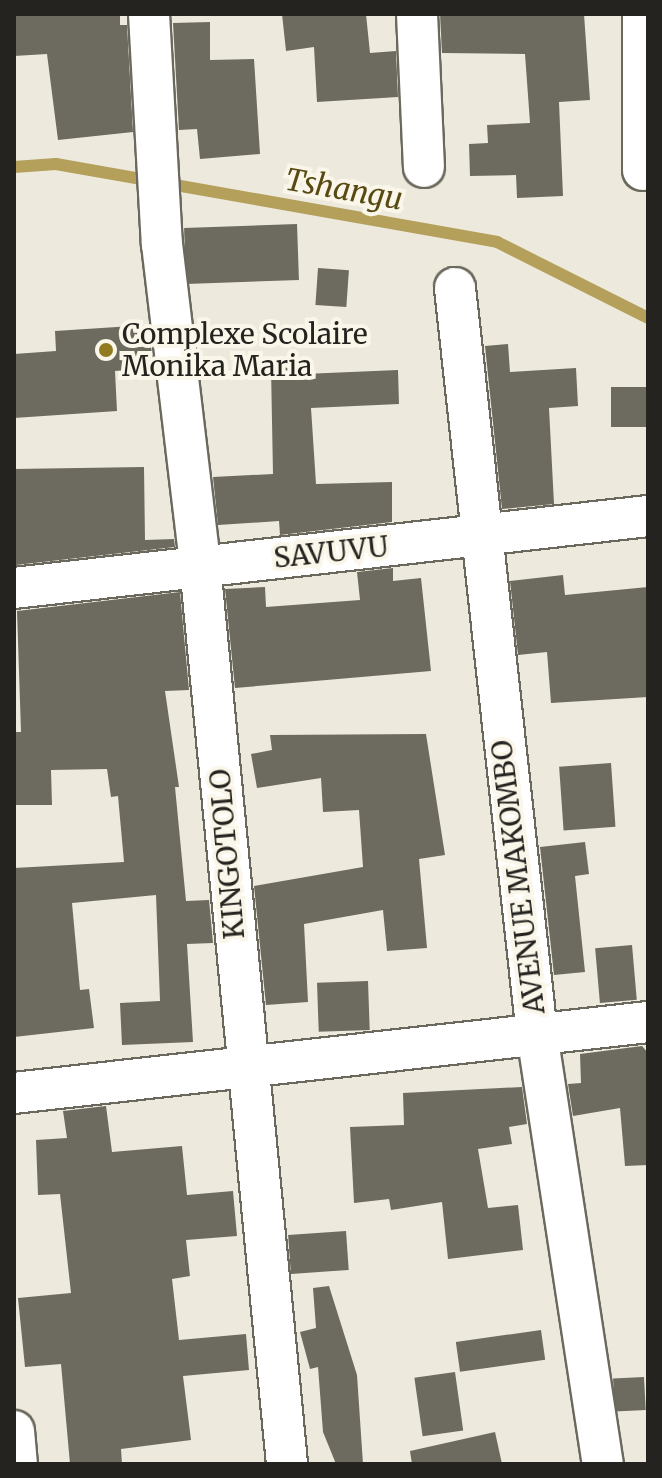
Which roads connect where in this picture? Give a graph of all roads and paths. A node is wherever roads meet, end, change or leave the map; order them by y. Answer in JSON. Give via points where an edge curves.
{"nodes":[{"id":1,"x":149,"y":14,"type":"edge"},
{"id":2,"x":417,"y":14,"type":"edge"},
{"id":3,"x":643,"y":14,"type":"edge"},
{"id":4,"x":424,"y":167,"type":"dead end"},
{"id":5,"x":643,"y":170,"type":"dead end"},
{"id":6,"x":455,"y":288,"type":"dead end"},
{"id":7,"x":648,"y":516,"type":"edge"},
{"id":8,"x":479,"y":538,"type":"junction"},
{"id":9,"x":200,"y":565,"type":"junction"},
{"id":10,"x":14,"y":588,"type":"edge"},
{"id":11,"x":648,"y":1022,"type":"edge"},
{"id":12,"x":537,"y":1034,"type":"junction"},
{"id":13,"x":247,"y":1070,"type":"junction"},
{"id":14,"x":14,"y":1093,"type":"edge"},
{"id":15,"x":14,"y":1431,"type":"edge"},
{"id":16,"x":17,"y":1464,"type":"edge"},
{"id":17,"x":287,"y":1464,"type":"edge"},
{"id":18,"x":603,"y":1464,"type":"edge"}],
"edges":[{"from":1,"to":9,"type":"street","name":"KINGOTOLO","via":[[162,244]]},
{"from":2,"to":4,"type":"street"},
{"from":3,"to":5,"type":"street"},
{"from":6,"to":8,"type":"street","name":"AVENUE MAKOMBO"},
{"from":7,"to":8,"type":"street","name":"SAVUVU"},
{"from":8,"to":9,"type":"street","name":"SAVUVU"},
{"from":8,"to":12,"type":"street","name":"AVENUE MAKOMBO"},
{"from":9,"to":10,"type":"street","name":"SAVUVU"},
{"from":9,"to":13,"type":"street","name":"KINGOTOLO"},
{"from":11,"to":12,"type":"street"},
{"from":12,"to":13,"type":"street"},
{"from":12,"to":18,"type":"street","name":"AVENUE MAKOMBO"},
{"from":13,"to":14,"type":"street"},
{"from":13,"to":17,"type":"street","name":"KINGOTOLO"},
{"from":15,"to":16,"type":"street"}]}
